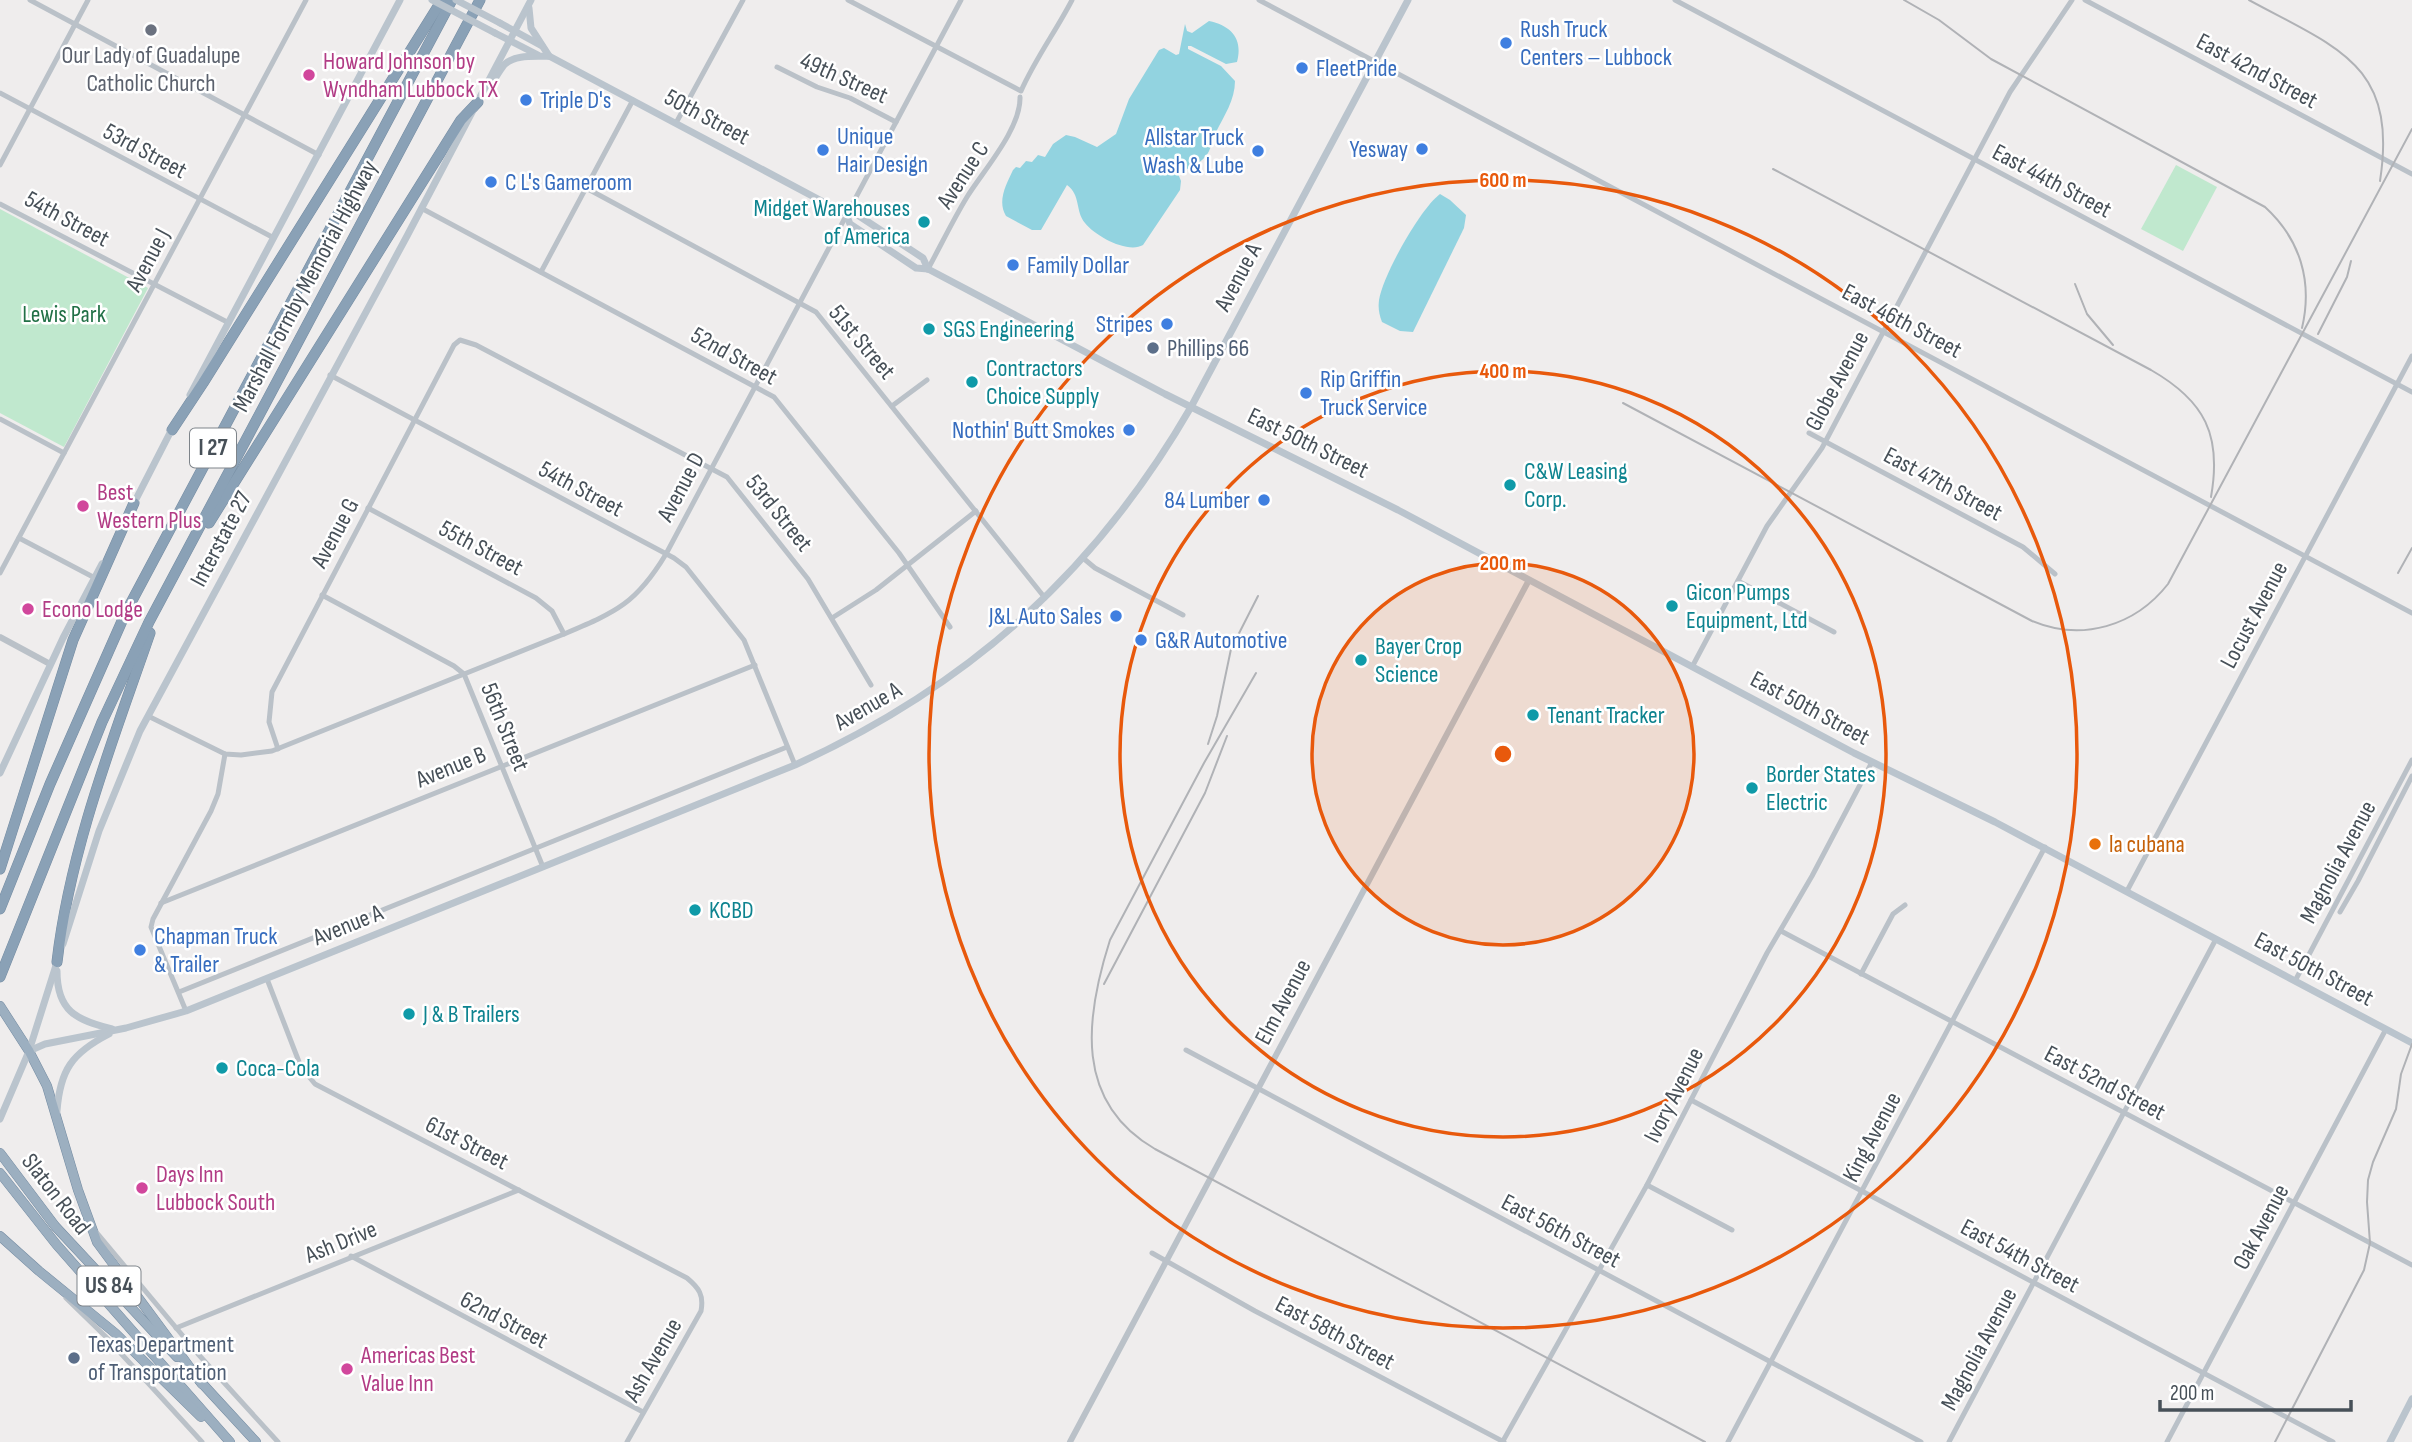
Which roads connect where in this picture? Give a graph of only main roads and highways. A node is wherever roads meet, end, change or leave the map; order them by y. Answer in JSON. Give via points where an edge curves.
{"nodes":[{"id":1,"x":392,"y":0,"type":"edge"},
{"id":2,"x":400,"y":0,"type":"edge"},
{"id":3,"x":432,"y":0,"type":"edge"},
{"id":4,"x":442,"y":0,"type":"edge"},
{"id":5,"x":454,"y":0,"type":"edge"},
{"id":6,"x":480,"y":0,"type":"edge"},
{"id":7,"x":1408,"y":0,"type":"edge"},
{"id":8,"x":530,"y":2,"type":"edge"},
{"id":9,"x":386,"y":26,"type":"junction"},
{"id":10,"x":514,"y":31,"type":"junction"},
{"id":11,"x":510,"y":40,"type":"junction"},
{"id":12,"x":545,"y":54,"type":"junction"},
{"id":13,"x":480,"y":97,"type":"junction"},
{"id":14,"x":846,"y":214,"type":"junction"},
{"id":15,"x":928,"y":269,"type":"junction"},
{"id":16,"x":1191,"y":407,"type":"junction"},
{"id":17,"x":172,"y":430,"type":"junction"},
{"id":18,"x":134,"y":503,"type":"junction"},
{"id":19,"x":173,"y":575,"type":"junction"},
{"id":20,"x":162,"y":597,"type":"junction"},
{"id":21,"x":0,"y":773,"type":"edge"},
{"id":22,"x":0,"y":869,"type":"edge"},
{"id":23,"x":0,"y":909,"type":"edge"},
{"id":24,"x":57,"y":962,"type":"junction"},
{"id":25,"x":0,"y":977,"type":"edge"},
{"id":26,"x":0,"y":1006,"type":"edge"},
{"id":27,"x":116,"y":1030,"type":"junction"},
{"id":28,"x":2412,"y":1043,"type":"edge"},
{"id":29,"x":29,"y":1051,"type":"junction"},
{"id":30,"x":56,"y":1114,"type":"junction"},
{"id":31,"x":0,"y":1119,"type":"edge"},
{"id":32,"x":0,"y":1153,"type":"edge"},
{"id":33,"x":0,"y":1172,"type":"edge"},
{"id":34,"x":1,"y":1237,"type":"edge"},
{"id":35,"x":202,"y":1384,"type":"junction"},
{"id":36,"x":2412,"y":1399,"type":"edge"},
{"id":37,"x":229,"y":1442,"type":"edge"},
{"id":38,"x":256,"y":1442,"type":"edge"},
{"id":39,"x":2390,"y":1442,"type":"edge"}],
"edges":[{"from":1,"to":9,"type":"main road"},
{"from":2,"to":9,"type":"main road"},
{"from":3,"to":11,"type":"main road","name":"50th Street","bridge":true},
{"from":4,"to":17,"type":"highway"},
{"from":5,"to":10,"type":"main road","name":"50th Street","bridge":true},
{"from":5,"to":23,"type":"highway","name":"Marshall Formby Memorial Highway","number":"I 27","via":[[126,612]]},
{"from":6,"to":19,"type":"highway","name":"Marshall Formby Memorial Highway","number":"I 27"},
{"from":7,"to":16,"type":"main road","name":"Avenue A"},
{"from":8,"to":10,"type":"main road","name":"Interstate 27"},
{"from":8,"to":12,"type":"main road","via":[[530,24]]},
{"from":9,"to":17,"type":"main road"},
{"from":10,"to":11,"type":"main road","name":"Interstate 27"},
{"from":10,"to":12,"type":"main road","name":"50th Street"},
{"from":11,"to":12,"type":"main road","name":"50th Street"},
{"from":11,"to":13,"type":"main road","name":"Interstate 27"},
{"from":12,"to":13,"type":"main road","via":[[508,62]]},
{"from":12,"to":14,"type":"main road","name":"50th Street"},
{"from":13,"to":19,"type":"highway","via":[[461,120],[205,531]]},
{"from":13,"to":24,"type":"main road","name":"Interstate 27","via":[[124,766]]},
{"from":14,"to":15,"type":"main road","name":"50th Street","via":[[856,214],[923,258]]},
{"from":14,"to":15,"type":"main road","name":"50th Street","via":[[849,224],[869,238],[916,268]]},
{"from":15,"to":16,"type":"main road","name":"50th Street"},
{"from":16,"to":27,"type":"main road","name":"Avenue A","via":[[1140,488],[1045,598],[982,654],[877,724],[795,765],[267,979],[186,1011]]},
{"from":16,"to":28,"type":"main road","name":"East 50th Street","via":[[1354,487]]},
{"from":17,"to":18,"type":"main road"},
{"from":18,"to":21,"type":"main road","via":[[50,664]]},
{"from":18,"to":22,"type":"highway","via":[[73,639]]},
{"from":19,"to":20,"type":"highway","name":"Marshall Formby Memorial Highway","number":"I 27"},
{"from":20,"to":24,"type":"highway","via":[[89,814],[61,926]]},
{"from":20,"to":25,"type":"highway","name":"Marshall Formby Memorial Highway","number":"I 27","via":[[102,722]]},
{"from":24,"to":27,"type":"main road","via":[[57,986],[70,1011],[83,1021]]},
{"from":24,"to":29,"type":"main road","name":"Interstate 27"},
{"from":26,"to":29,"type":"highway"},
{"from":27,"to":29,"type":"main road","name":"Avenue A"},
{"from":27,"to":30,"type":"main road","via":[[69,1064],[58,1091]]},
{"from":29,"to":30,"type":"highway"},
{"from":29,"to":31,"type":"main road","name":"Interstate 27"},
{"from":30,"to":35,"type":"highway","via":[[97,1242]]},
{"from":32,"to":35,"type":"highway","name":"Slaton Road","number":"US 84","via":[[83,1258]]},
{"from":33,"to":37,"type":"highway","name":"Slaton Road","number":"US 84","via":[[56,1244]]},
{"from":34,"to":37,"type":"highway","via":[[115,1333]]},
{"from":35,"to":38,"type":"highway","name":"Slaton Road","number":"US 84"},
{"from":36,"to":39,"type":"main road"}]}
